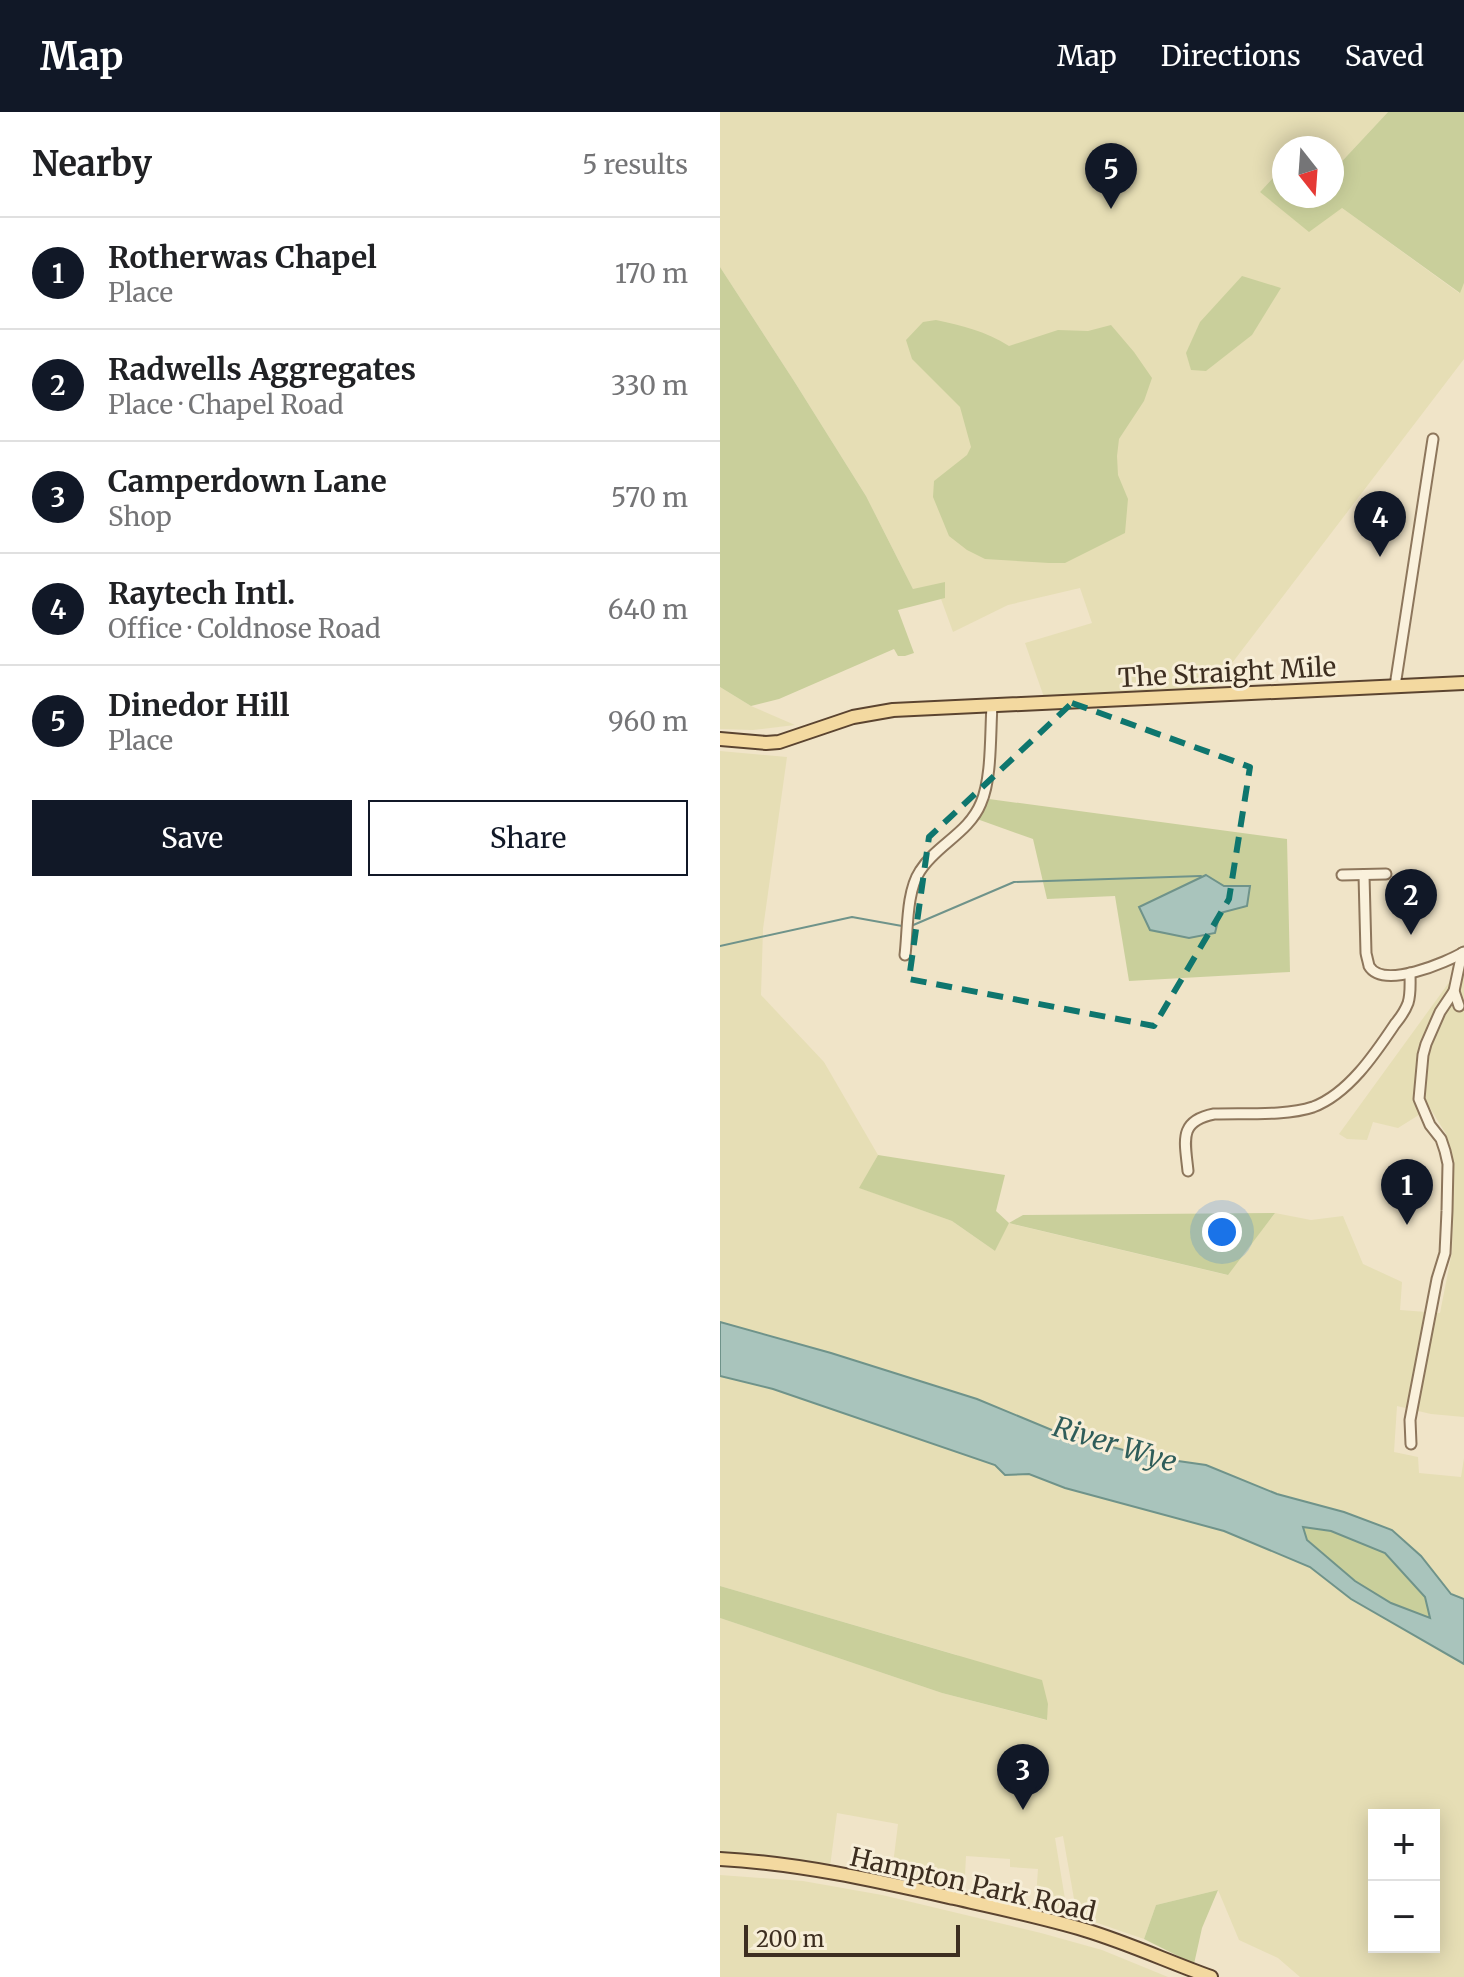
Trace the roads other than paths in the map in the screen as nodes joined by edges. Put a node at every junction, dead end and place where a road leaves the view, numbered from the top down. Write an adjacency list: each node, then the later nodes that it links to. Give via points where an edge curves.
1 (1433, 439): 3 (street)
2 (1464, 683): 3 (main road, The Straight Mile)
3 (1395, 686): 4 (main road, The Straight Mile)
4 (992, 706): 5 (main road, The Straight Mile, via 880,711 779,742); 10 (street, via 980,807 919,872)
5 (720, 739)
6 (1386, 874): 8 (street)
7 (1342, 875): 8 (street)
8 (1364, 875): 11 (street, via 1369,965 1381,974)
9 (1463, 953): 11 (street); 12 (street)
10 (905, 955)
11 (1410, 973): 14 (street, via 1406,1009 1339,1091 1312,1107 1202,1116 1187,1133)
12 (1454, 991): 13 (street); 15 (street, via 1426,1044 1419,1099 1448,1164 1445,1253 1410,1420)
13 (1459, 1006)
14 (1188, 1171)
15 (1411, 1444)
16 (720, 1859): 17 (main road, Hampton Park Road, via 819,1871 1029,1915)
17 (1211, 1977)

